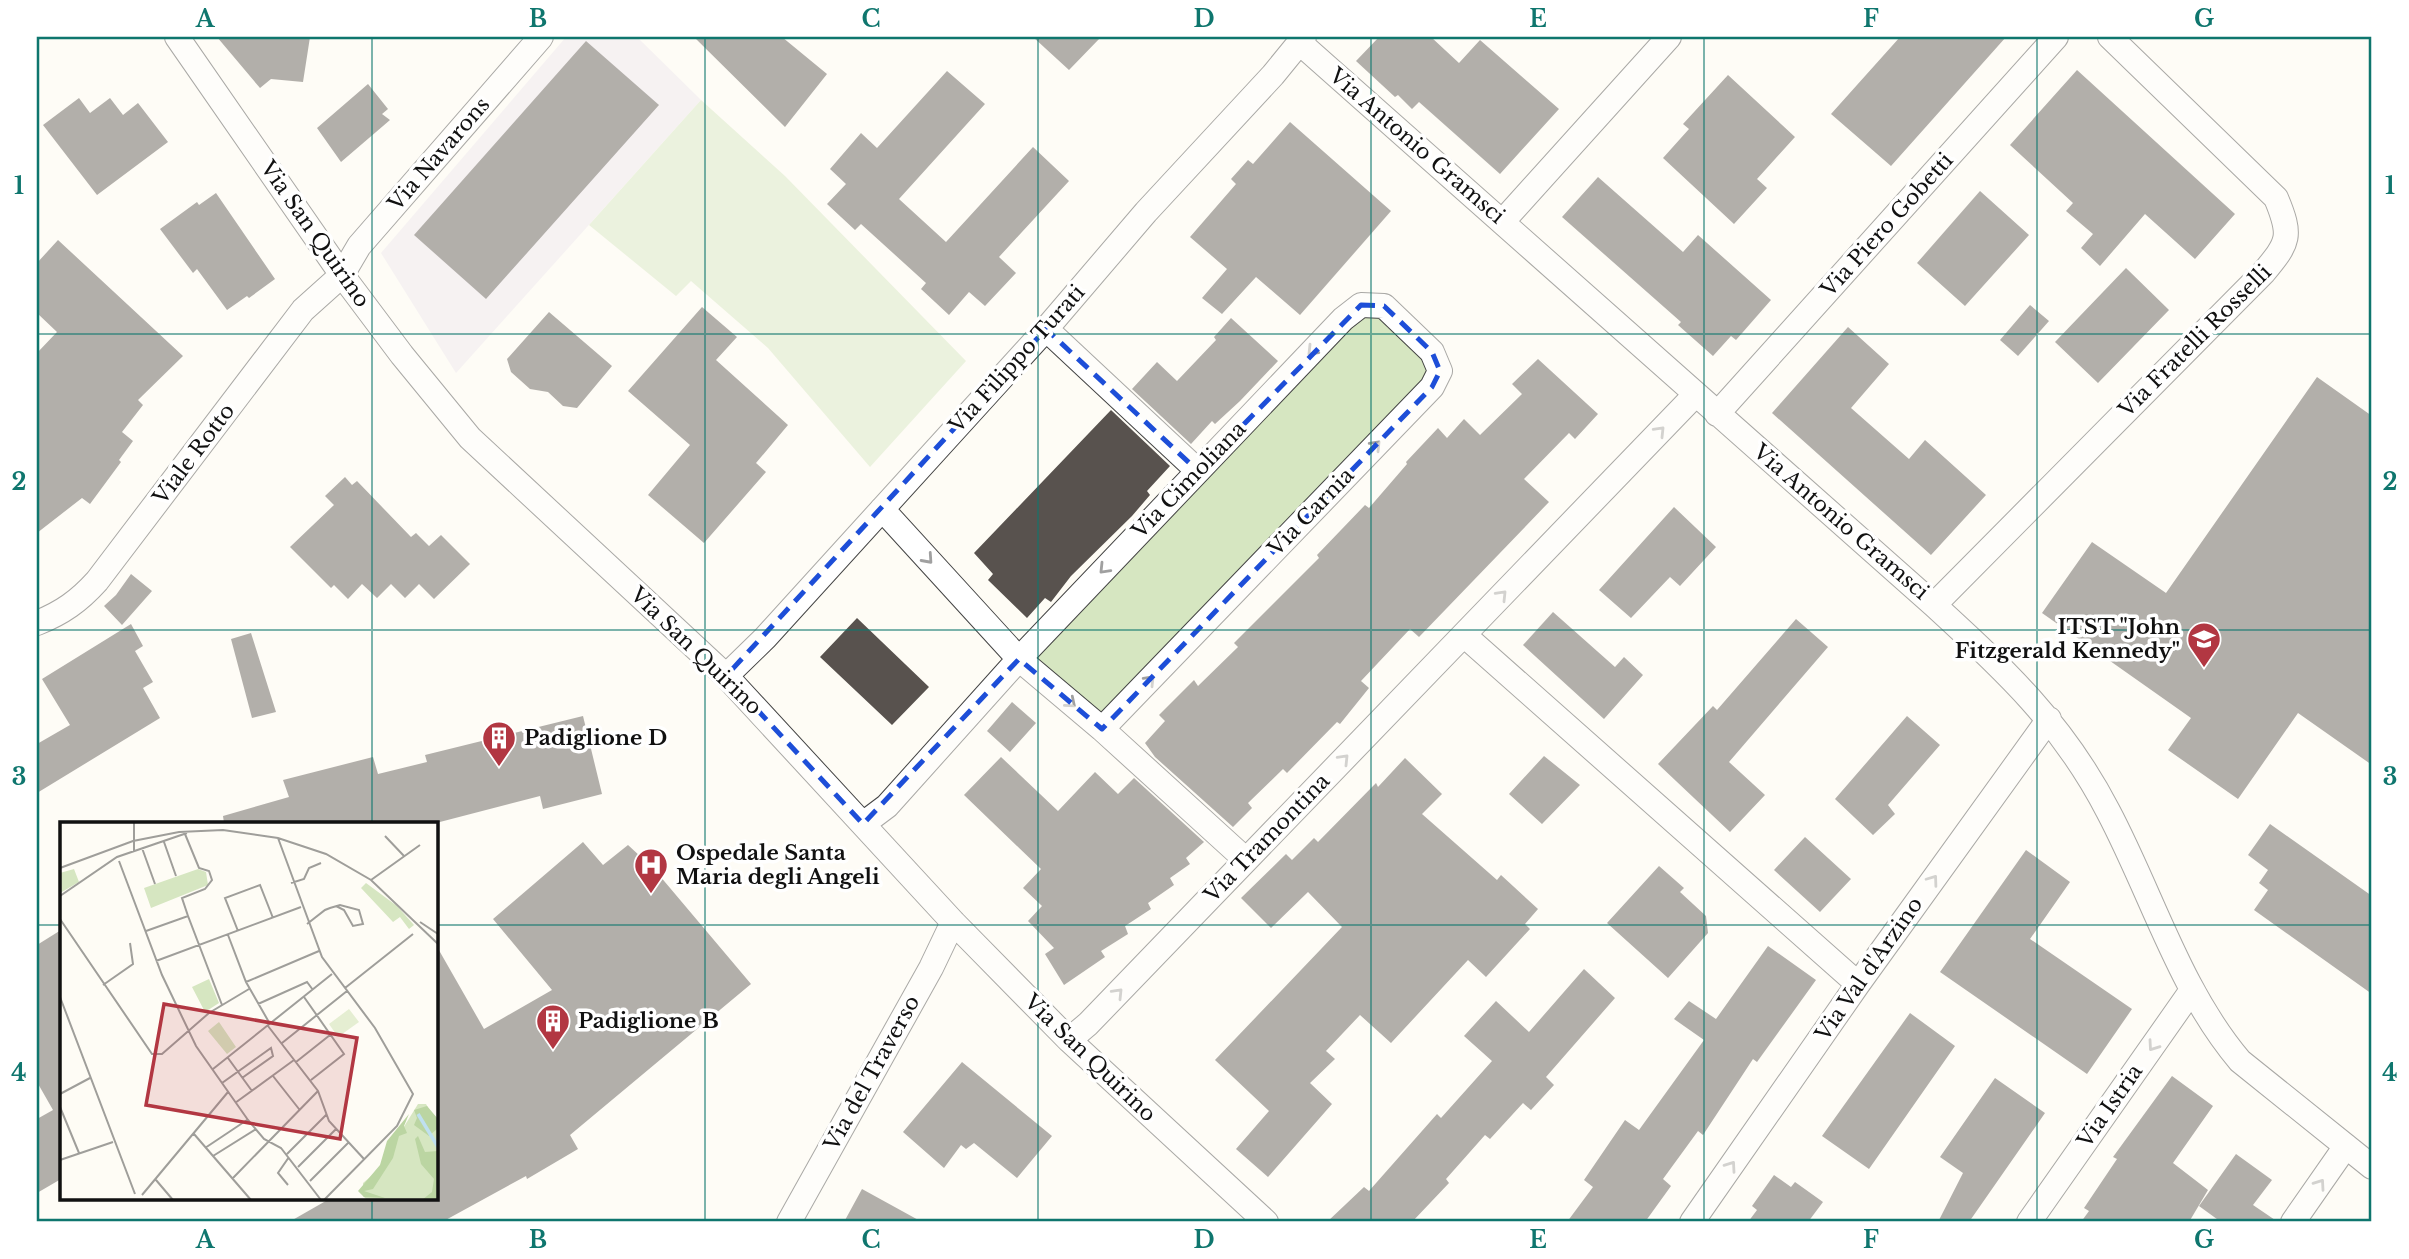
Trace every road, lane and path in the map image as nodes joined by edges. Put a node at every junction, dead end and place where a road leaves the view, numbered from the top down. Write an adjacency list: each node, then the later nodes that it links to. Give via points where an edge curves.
1 (177, 37): 8 (street, Via San Quirino)
2 (541, 37): 8 (street, Via Navarons, via 359,246)
3 (1669, 37): 7 (street)
4 (2056, 37): 12 (street, Via Piero Gobetti)
5 (2110, 37): 15 (street, Via Fratelli Rosselli, via 2276,198 2286,221 2284,248)
6 (1302, 40): 7 (street, Via Antonio Gramsci); 10 (street, Via Filippo Turati)
7 (1503, 222): 11 (street, Via Antonio Gramsci)
8 (342, 275): 16 (street, Viale Rotto, via 303,310 97,582 80,600); 19 (street, Via San Quirino, via 470,438)
9 (1361, 305): 13 (street, Via Cimoliana, one-way to 13); 21 (street, Via Carnia, one-way to 9, via 1432,387 1440,371 1432,352 1384,306)
10 (1046, 329): 13 (street); 14 (street, Via Filippo Turati)
11 (1695, 395): 12 (street, Via Antonio Gramsci); 17 (street, Via Tramontina, one-way to 11)
12 (1717, 414): 15 (street, Via Antonio Gramsci)
13 (1198, 471): 18 (street, Via Cimoliana, one-way to 18)
14 (882, 509): 18 (street, one-way to 18); 19 (street, Via Filippo Turati)
15 (1934, 605): 20 (street, Via Antonio Gramsci)
16 (37, 623)
17 (1464, 635): 23 (street, Via Tramontina, one-way to 17); 25 (street)
18 (1019, 659): 21 (street, one-way to 21); 22 (street, Via Cimoliana, via 887,806)
19 (726, 676): 22 (street, Via San Quirino)
20 (2049, 719): 25 (street, Via Val d'Arzino, one-way to 20); 26 (street, Via Antonio Gramsci, via 2077,756 2108,811)
21 (1102, 729): 23 (street)
22 (863, 824): 24 (street, Via San Quirino)
23 (1246, 860): 27 (street, Via Tramontina, one-way to 23)
24 (953, 922): 27 (street, Via San Quirino); 31 (street, Via del Traverso)
25 (1858, 984): 32 (street, Via Val d'Arzino, one-way to 25)
26 (2192, 990): 28 (street, Via Antonio Gramsci, via 2240,1060); 33 (street, Via Istria, one-way to 33)
27 (1069, 1040): 30 (street, Via San Quirino)
28 (2346, 1146): 29 (street, Via Antonio Gramsci); 34 (street, one-way to 28)
29 (2372, 1167)
30 (1260, 1221)
31 (789, 1222)
32 (1692, 1222)
33 (2029, 1222)
34 (2293, 1222)

